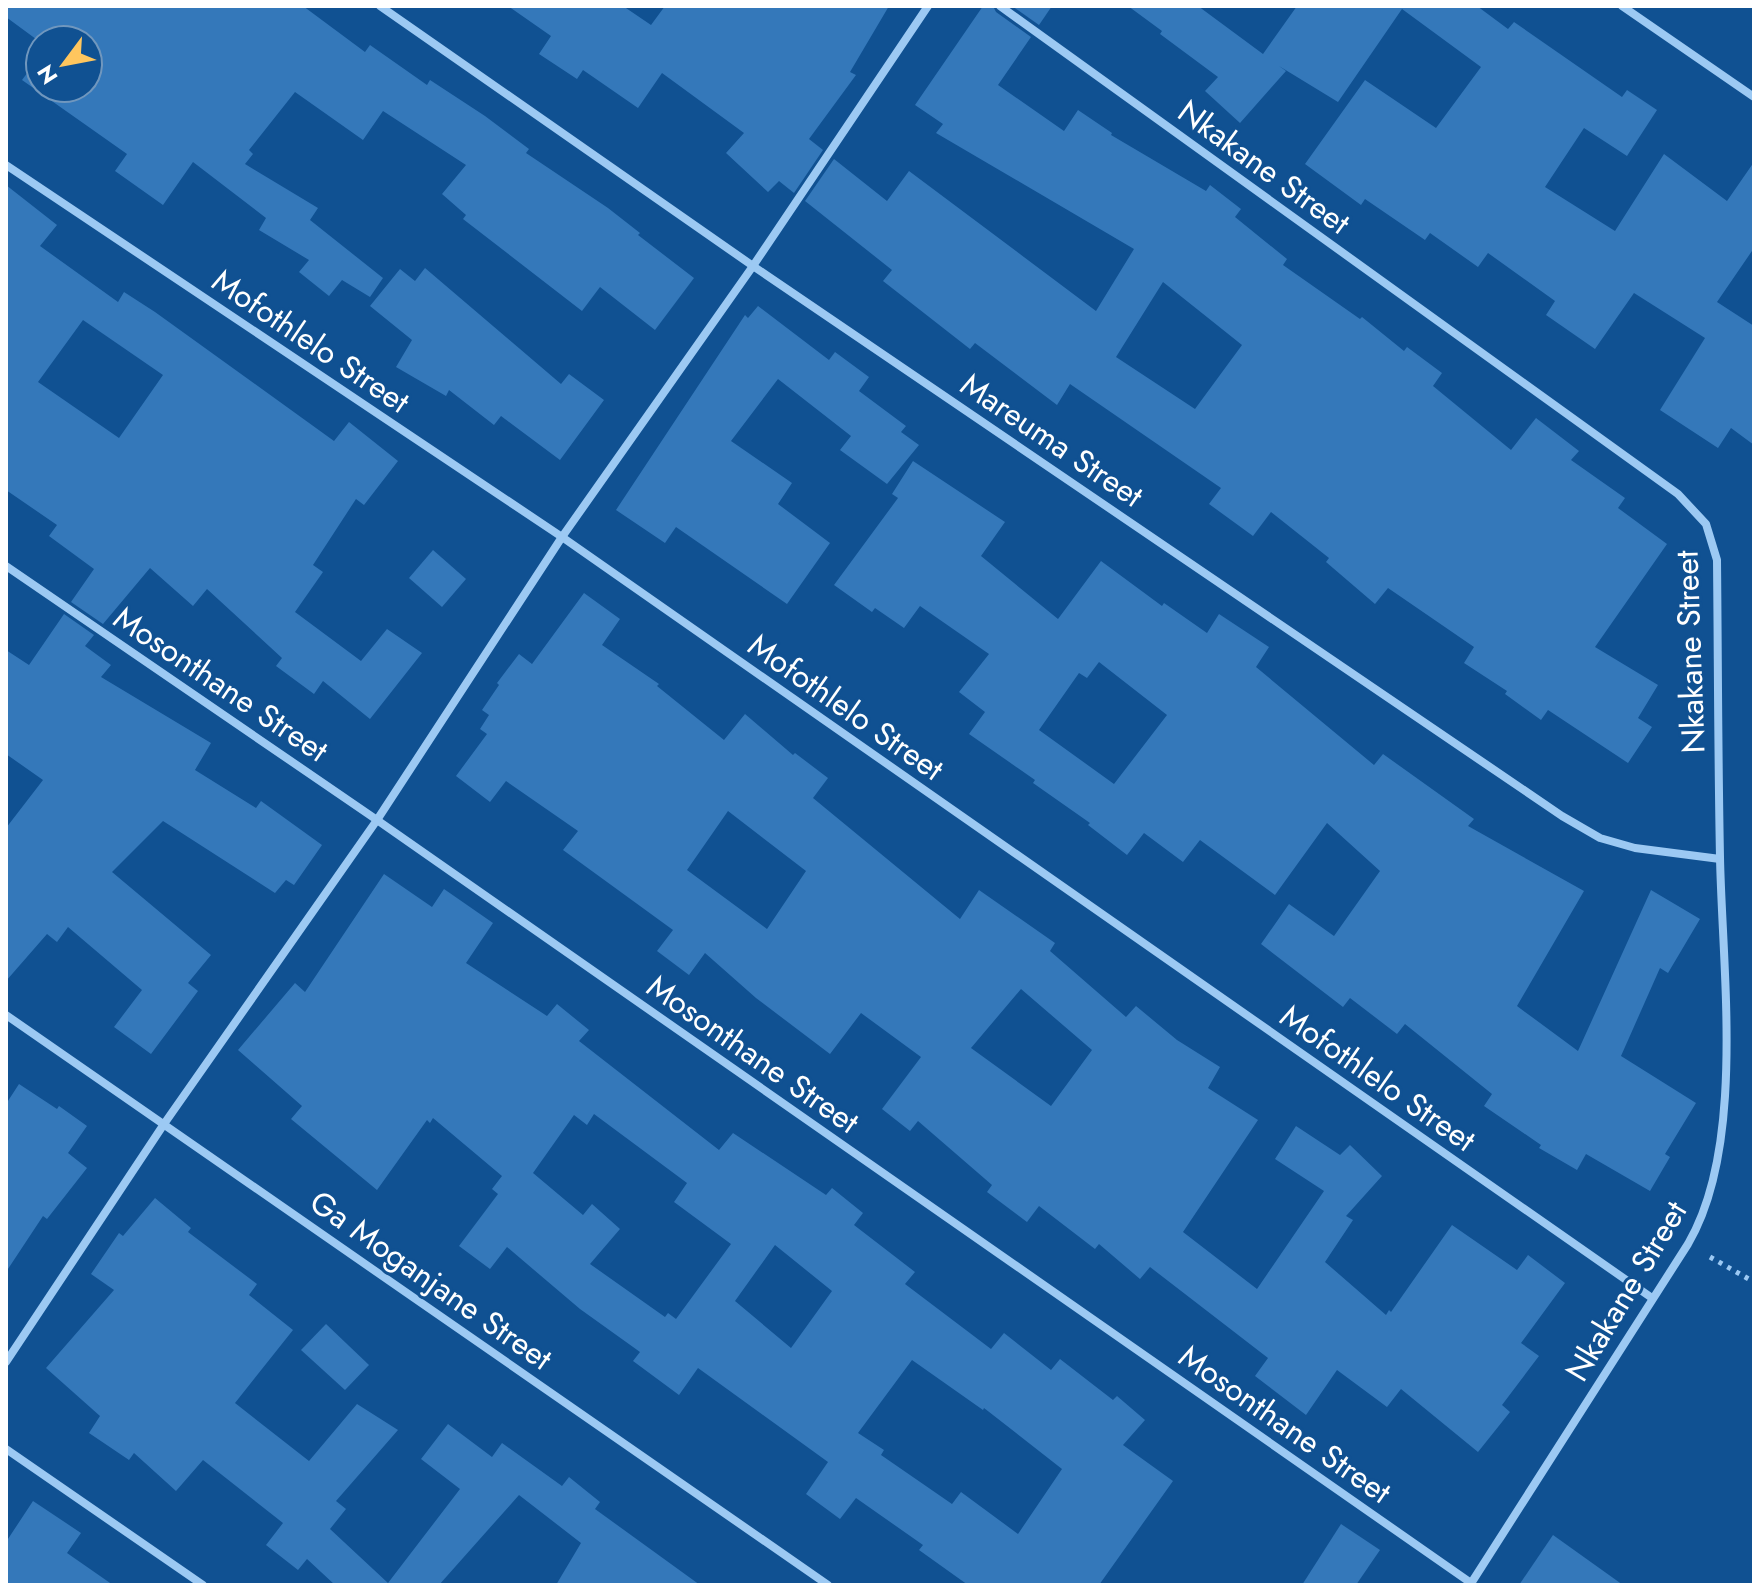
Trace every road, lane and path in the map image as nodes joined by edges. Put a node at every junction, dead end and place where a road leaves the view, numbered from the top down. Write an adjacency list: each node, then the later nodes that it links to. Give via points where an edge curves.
1 (380, 6): 7 (street, Mareuma Street)
2 (928, 6): 7 (street)
3 (1000, 6): 11 (street, Nkakane Street, via 1678,494 1706,524 1717,560)
4 (1622, 6): 5 (street)
5 (1754, 97)
6 (6, 165): 8 (street, Mofothlelo Street)
7 (753, 266): 8 (street); 11 (street, Mareuma Street, via 1562,816 1600,838 1635,848)
8 (562, 537): 10 (street); 16 (street, Mofothlelo Street)
9 (6, 566): 10 (street, Mosonthane Street)
10 (377, 820): 13 (street); 19 (street, Mosonthane Street)
11 (1720, 859): 14 (street, Nkakane Street, via 1726,1083 1714,1180)
12 (6, 1015): 13 (street, Ga Moganjane Street)
13 (164, 1124): 17 (street); 21 (street, Ga Moganjane Street)
14 (1688, 1244): 15 (path); 16 (street, Nkakane Street)
15 (1754, 1282)
16 (1652, 1298): 19 (street, Nkakane Street)
17 (6, 1362)
18 (6, 1449): 20 (street)
19 (1471, 1584)
20 (203, 1585)
21 (828, 1585)

